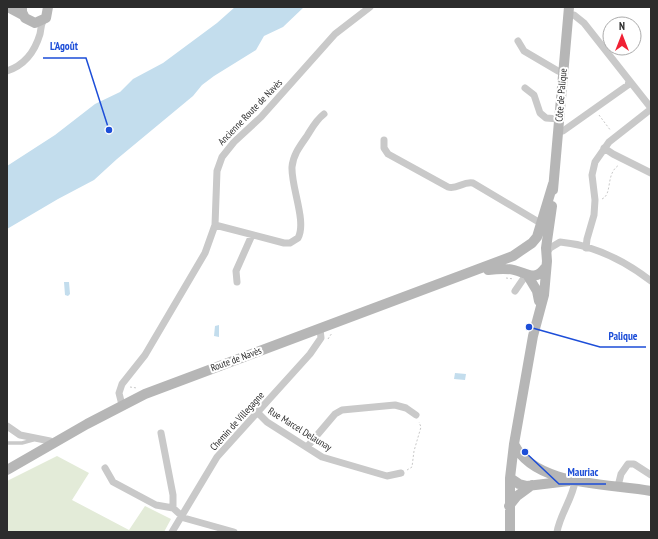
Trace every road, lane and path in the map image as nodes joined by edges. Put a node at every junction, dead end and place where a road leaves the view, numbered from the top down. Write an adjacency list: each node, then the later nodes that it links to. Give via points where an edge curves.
1 (8, 7): 4 (main road)
2 (48, 7): 6 (main road, via 48,14)
3 (370, 7): 27 (street, Ancienne Route de Navès, via 335,34 222,157 218,166)
4 (22, 11): 7 (main road)
5 (570, 12): 11 (main road, Côte de Palique); 12 (street, via 584,23)
6 (43, 21): 7 (main road); 8 (street)
7 (32, 23): 8 (street)
8 (38, 39): 10 (street, via 27,59)
9 (518, 41): 11 (street, via 524,51)
10 (7, 71)
11 (563, 72): 17 (main road, Côte de Palique)
12 (629, 81): 14 (street); 15 (street, via 628,85)
13 (525, 88): 17 (street, via 534,95 540,114 546,118)
14 (651, 108): 19 (street)
15 (595, 109): 18 (street); 19 (path)
16 (324, 114): 28 (street, via 306,137 294,160 292,174 300,226 298,238 290,243 284,243)
17 (559, 119): 18 (main road, Côte de Palique)
18 (560, 130): 24 (main road, Côte de Palique)
19 (615, 136): 21 (street)
20 (384, 140): 26 (street, via 384,148 388,154 442,184 454,188 464,183 473,183)
21 (604, 148): 22 (street); 25 (street, via 593,168)
22 (626, 161): 23 (street); 25 (path, via 612,171 605,197)
23 (651, 172)
24 (553, 184): 26 (main road, Route de Navès); 31 (main road)
25 (595, 200): 29 (street)
26 (542, 224): 30 (main road, Route de Navès, via 537,237)
27 (215, 225): 28 (street); 40 (street, Ancienne Route de Navès, via 199,264 145,356 122,384 119,393)
28 (252, 235): 36 (street, via 236,272)
29 (586, 248): 31 (street, via 560,242 550,248); 35 (street, via 620,260)
30 (523, 250): 31 (main road, via 536,248); 33 (main road, Route de Navès); 34 (main road, via 517,261)
31 (546, 256): 32 (main road)
32 (545, 268): 34 (main road, via 538,275); 38 (main road, via 544,295)
33 (476, 271): 34 (main road, via 508,269); 39 (main road, Route de Navès)
34 (525, 275): 37 (street); 38 (main road, via 537,291)
35 (651, 281)
36 (237, 282)
37 (515, 291)
38 (539, 312): 48 (main road)
39 (320, 329): 40 (main road, Route de Navès, via 170,384); 41 (street, Chemin de Villegagne, via 322,336 319,341)
40 (122, 405): 47 (main road, Route de Navès)
41 (258, 413): 49 (street, Rue Marcel Delaunay, via 267,422); 63 (street, Chemin de Villegagne, via 217,458)
42 (416, 414): 49 (street, via 395,405 342,410 335,414); 54 (path, via 421,426 412,467)
43 (7, 426): 45 (street, via 20,435)
44 (161, 433): 62 (street, via 173,494)
45 (37, 439): 46 (lane); 47 (street)
46 (7, 443)
47 (53, 444): 53 (main road, Route de Navès)
48 (514, 444): 50 (main road); 51 (main road)
49 (307, 447): 54 (street, Rue Marcel Delaunay, via 327,459 387,476)
50 (529, 463): 51 (main road, via 517,461); 57 (main road, via 545,472)
51 (511, 466): 56 (main road)
52 (105, 468): 62 (street, via 113,482 156,505)
53 (7, 470)
54 (401, 474)
55 (651, 475): 59 (street, via 634,464 628,464 621,474)
56 (510, 478): 58 (main road, via 518,484); 61 (main road)
57 (575, 481): 58 (main road); 59 (main road); 67 (street)
58 (533, 485): 61 (main road, via 517,496)
59 (618, 486): 60 (main road)
60 (651, 491)
61 (509, 506): 66 (main road)
62 (173, 508): 63 (street)
63 (181, 515): 64 (street, Chemin de Villegagne); 65 (street)
64 (172, 532)
65 (234, 532)
66 (510, 532)
67 (557, 532)

